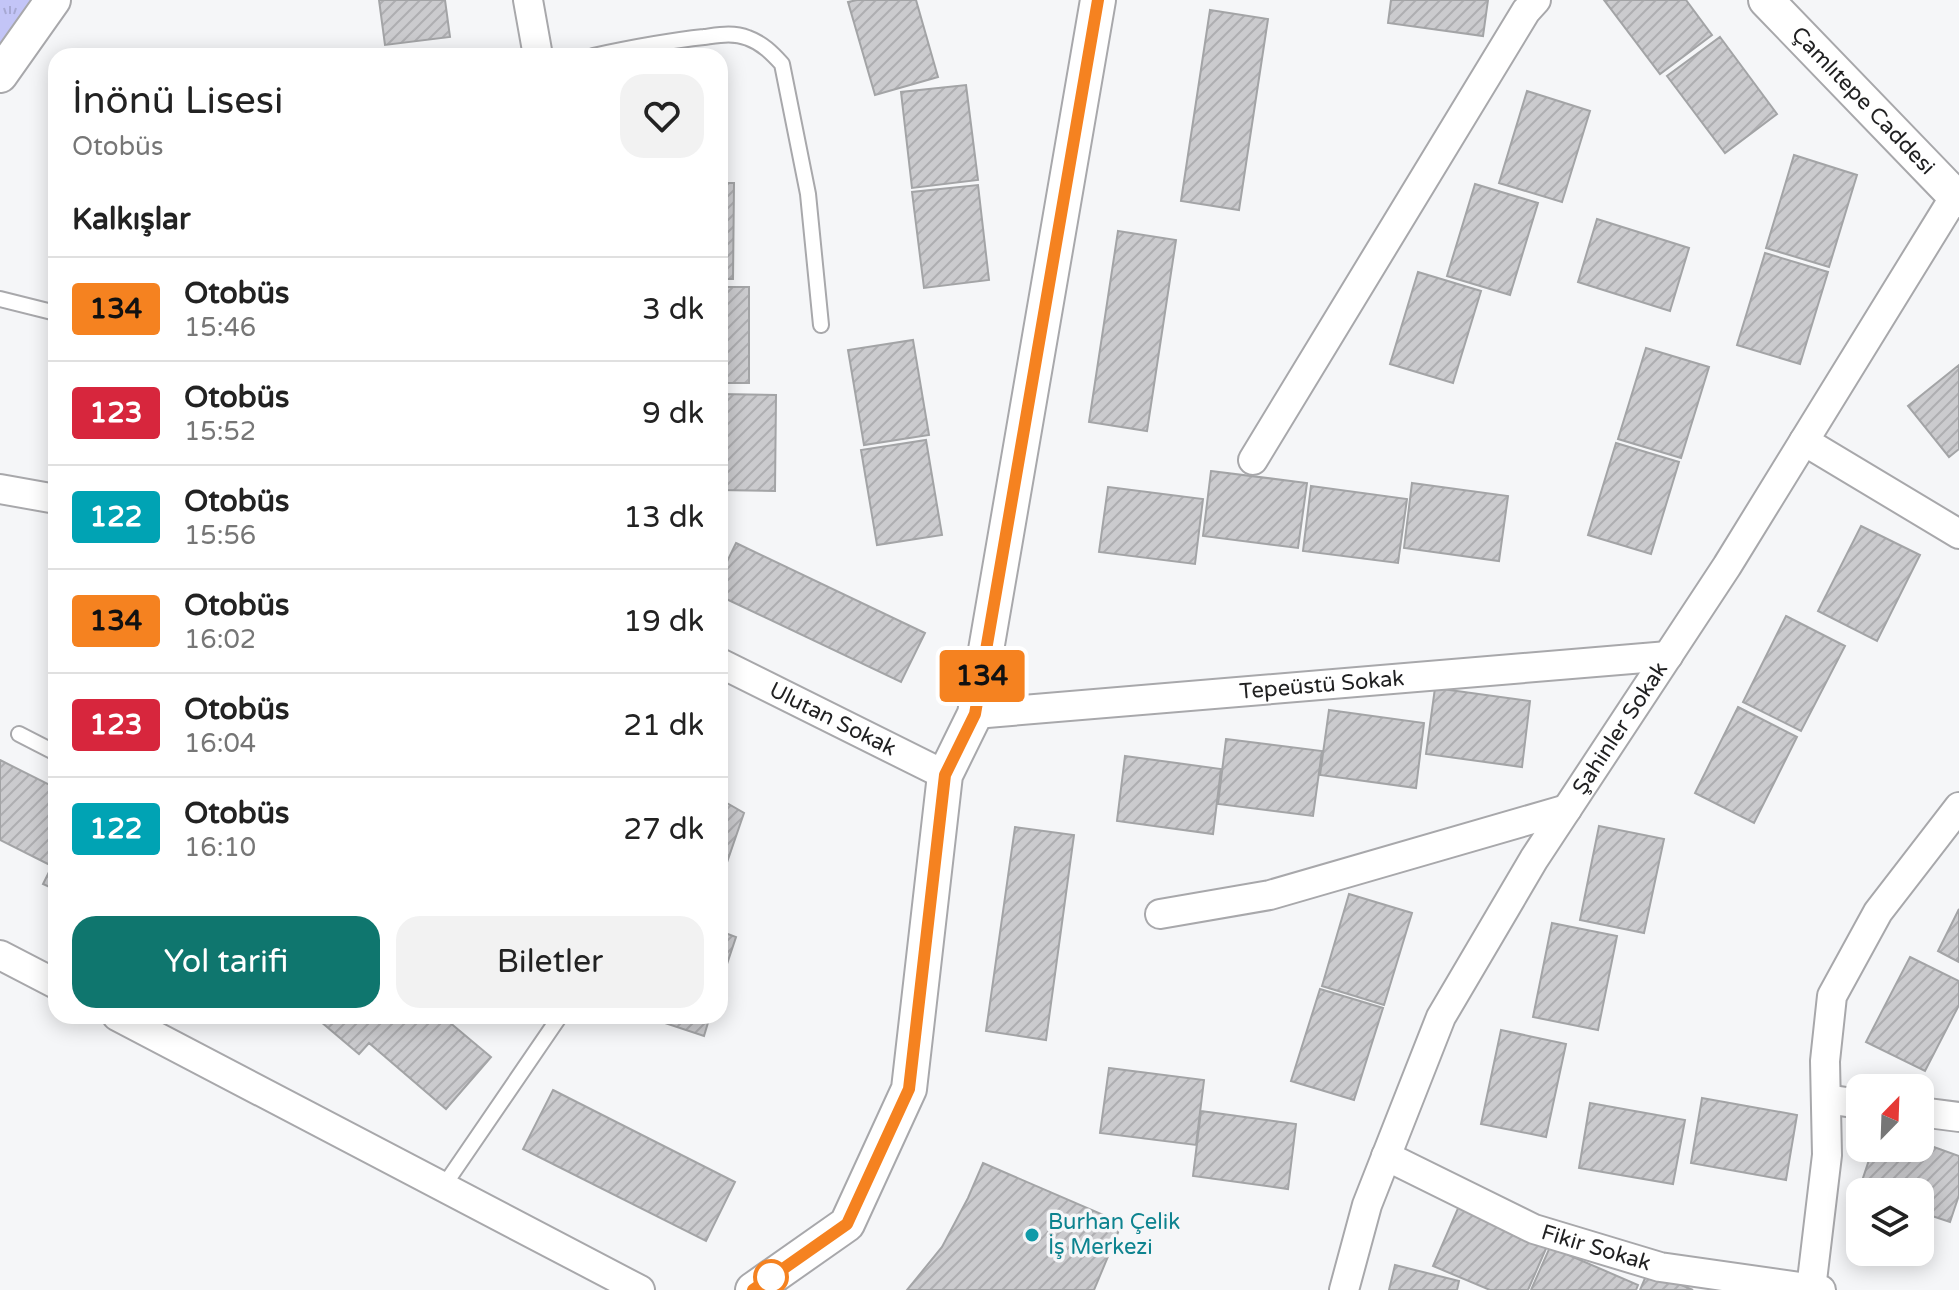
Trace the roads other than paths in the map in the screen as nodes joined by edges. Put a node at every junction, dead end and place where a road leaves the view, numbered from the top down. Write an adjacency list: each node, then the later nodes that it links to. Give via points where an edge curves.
1 (53, 0): 8 (street)
2 (528, 0): 6 (street)
3 (1098, 0): 20 (street)
4 (1536, 0): 14 (street)
5 (1766, 0): 9 (street, Çamlıtepe Caddesi)
6 (537, 48)
7 (631, 48): 12 (lane, via 733,34 759,43 782,64 808,194)
8 (0, 75)
9 (1957, 198): 13 (street, Şahinler Sokak)
10 (0, 299): 11 (lane)
11 (48, 311)
12 (821, 325)
13 (1804, 441): 17 (street); 18 (street, Şahinler Sokak)
14 (1253, 460)
15 (0, 489): 16 (street)
16 (48, 498)
17 (1959, 534)
18 (1668, 656): 20 (street, Tepeüstü Sokak); 25 (street, Şahinler Sokak)
19 (728, 667): 23 (street, Ulutan Sokak)
20 (975, 714): 23 (street)
21 (19, 734): 22 (lane)
22 (48, 749)
23 (945, 775): 39 (street, via 909,1089 847,1224)
24 (1959, 807): 31 (street, via 1878,912 1832,996)
25 (1567, 809): 26 (street, via 1270,895); 35 (street, Şahinler Sokak, via 1441,1017)
26 (1160, 914)
27 (0, 955): 28 (street)
28 (48, 980)
29 (132, 1024): 36 (street)
30 (555, 1024): 36 (lane)
31 (1826, 1099): 32 (street); 37 (street)
32 (1846, 1102)
33 (1934, 1114): 34 (street)
34 (1959, 1117)
35 (1386, 1156): 37 (street, Fikir Sokak, via 1534,1229 1660,1267); 40 (street, Şahinler Sokak)
36 (443, 1187): 38 (street)
37 (1816, 1289)
38 (640, 1290)
39 (753, 1290)
40 (1344, 1290)

